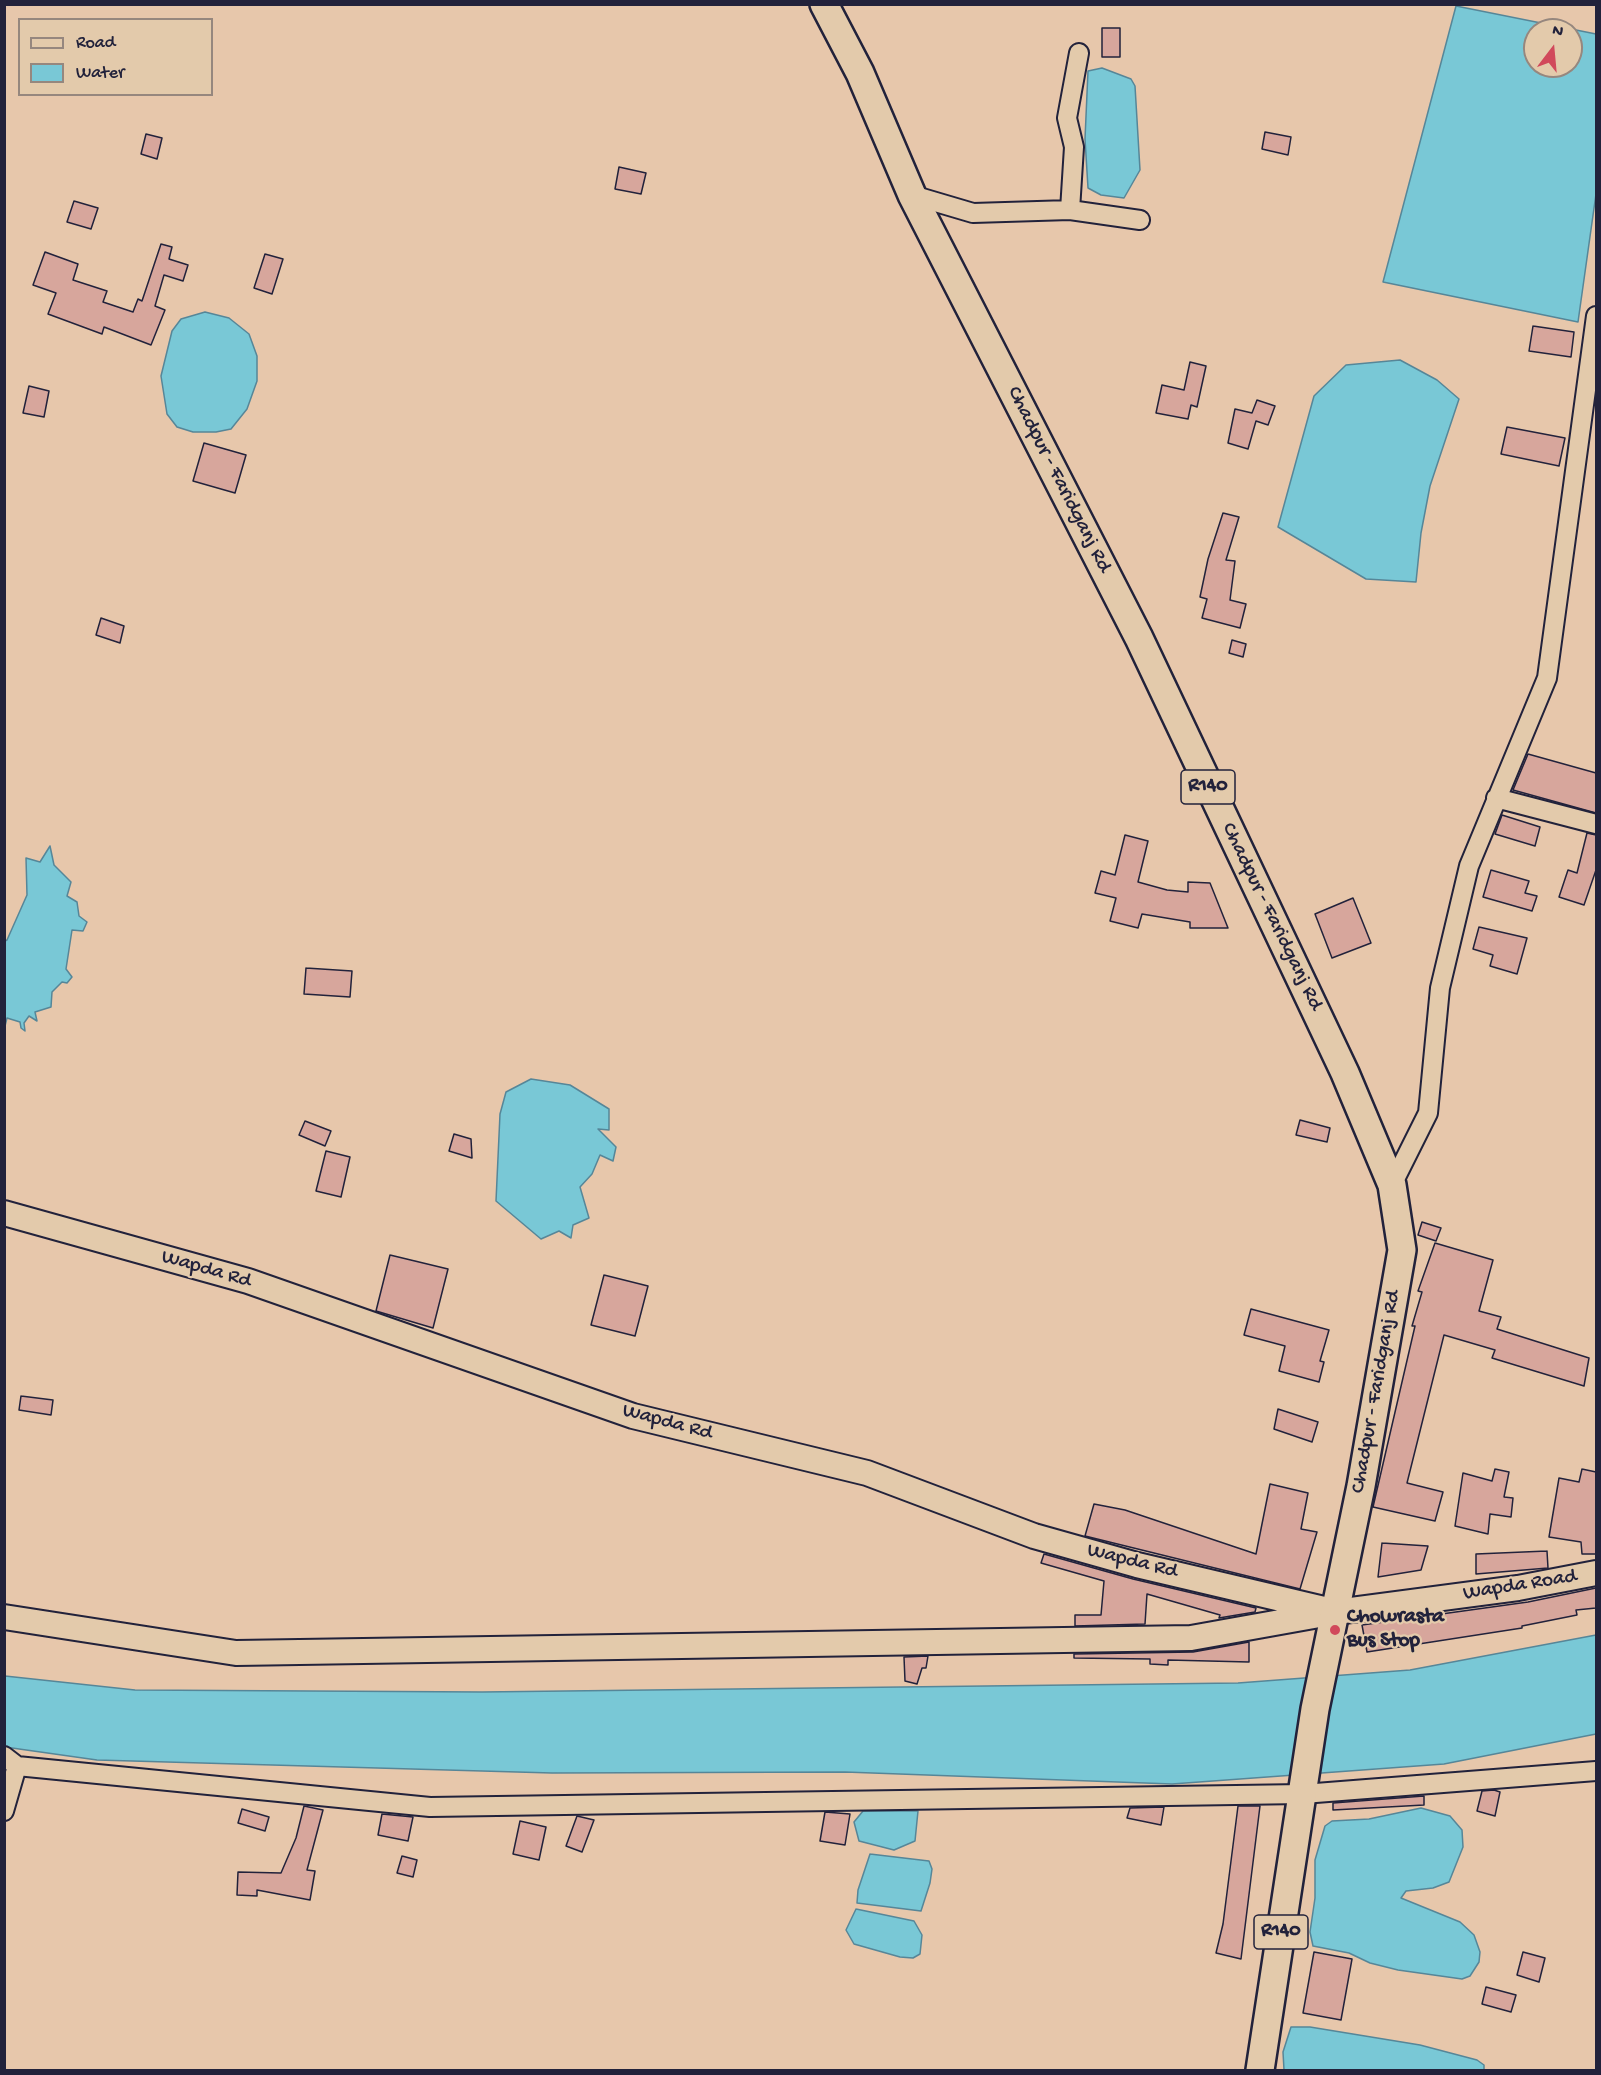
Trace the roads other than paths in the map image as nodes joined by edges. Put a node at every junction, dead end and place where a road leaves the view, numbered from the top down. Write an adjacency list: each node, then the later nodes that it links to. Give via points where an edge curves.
1 (824, 4): 3 (main road, Chadpur - Faridganj Rd / R140, via 860,73)
2 (1079, 53): 4 (street, via 1067,118 1074,147)
3 (912, 195): 4 (street, via 973,213); 9 (main road, Chadpur - Faridganj Rd / R140, via 1139,638 1302,979)
4 (1070, 210): 5 (street)
5 (1140, 220)
6 (1596, 316): 7 (street, via 1547,678)
7 (1496, 798): 8 (street); 9 (street, via 1469,866 1440,988 1428,1113)
8 (1596, 824)
9 (1392, 1185): 12 (main road, Chadpur - Faridganj Rd / R140, via 1401,1250)
10 (4, 1213): 12 (main road, Wapda Rd, via 248,1281 633,1416 867,1473 1034,1536 1137,1565)
11 (1596, 1573): 12 (main road, Wapda Road, via 1518,1588)
12 (1336, 1612): 13 (main road, Wapda Road, via 1191,1638 236,1653); 16 (main road, R140, via 1315,1709)
13 (4, 1617)
14 (11, 1761): 16 (street, via 430,1807); 17 (street)
15 (1596, 1771): 16 (street)
16 (1303, 1794): 18 (main road, R140)
17 (4, 1811)
18 (1260, 2070)

